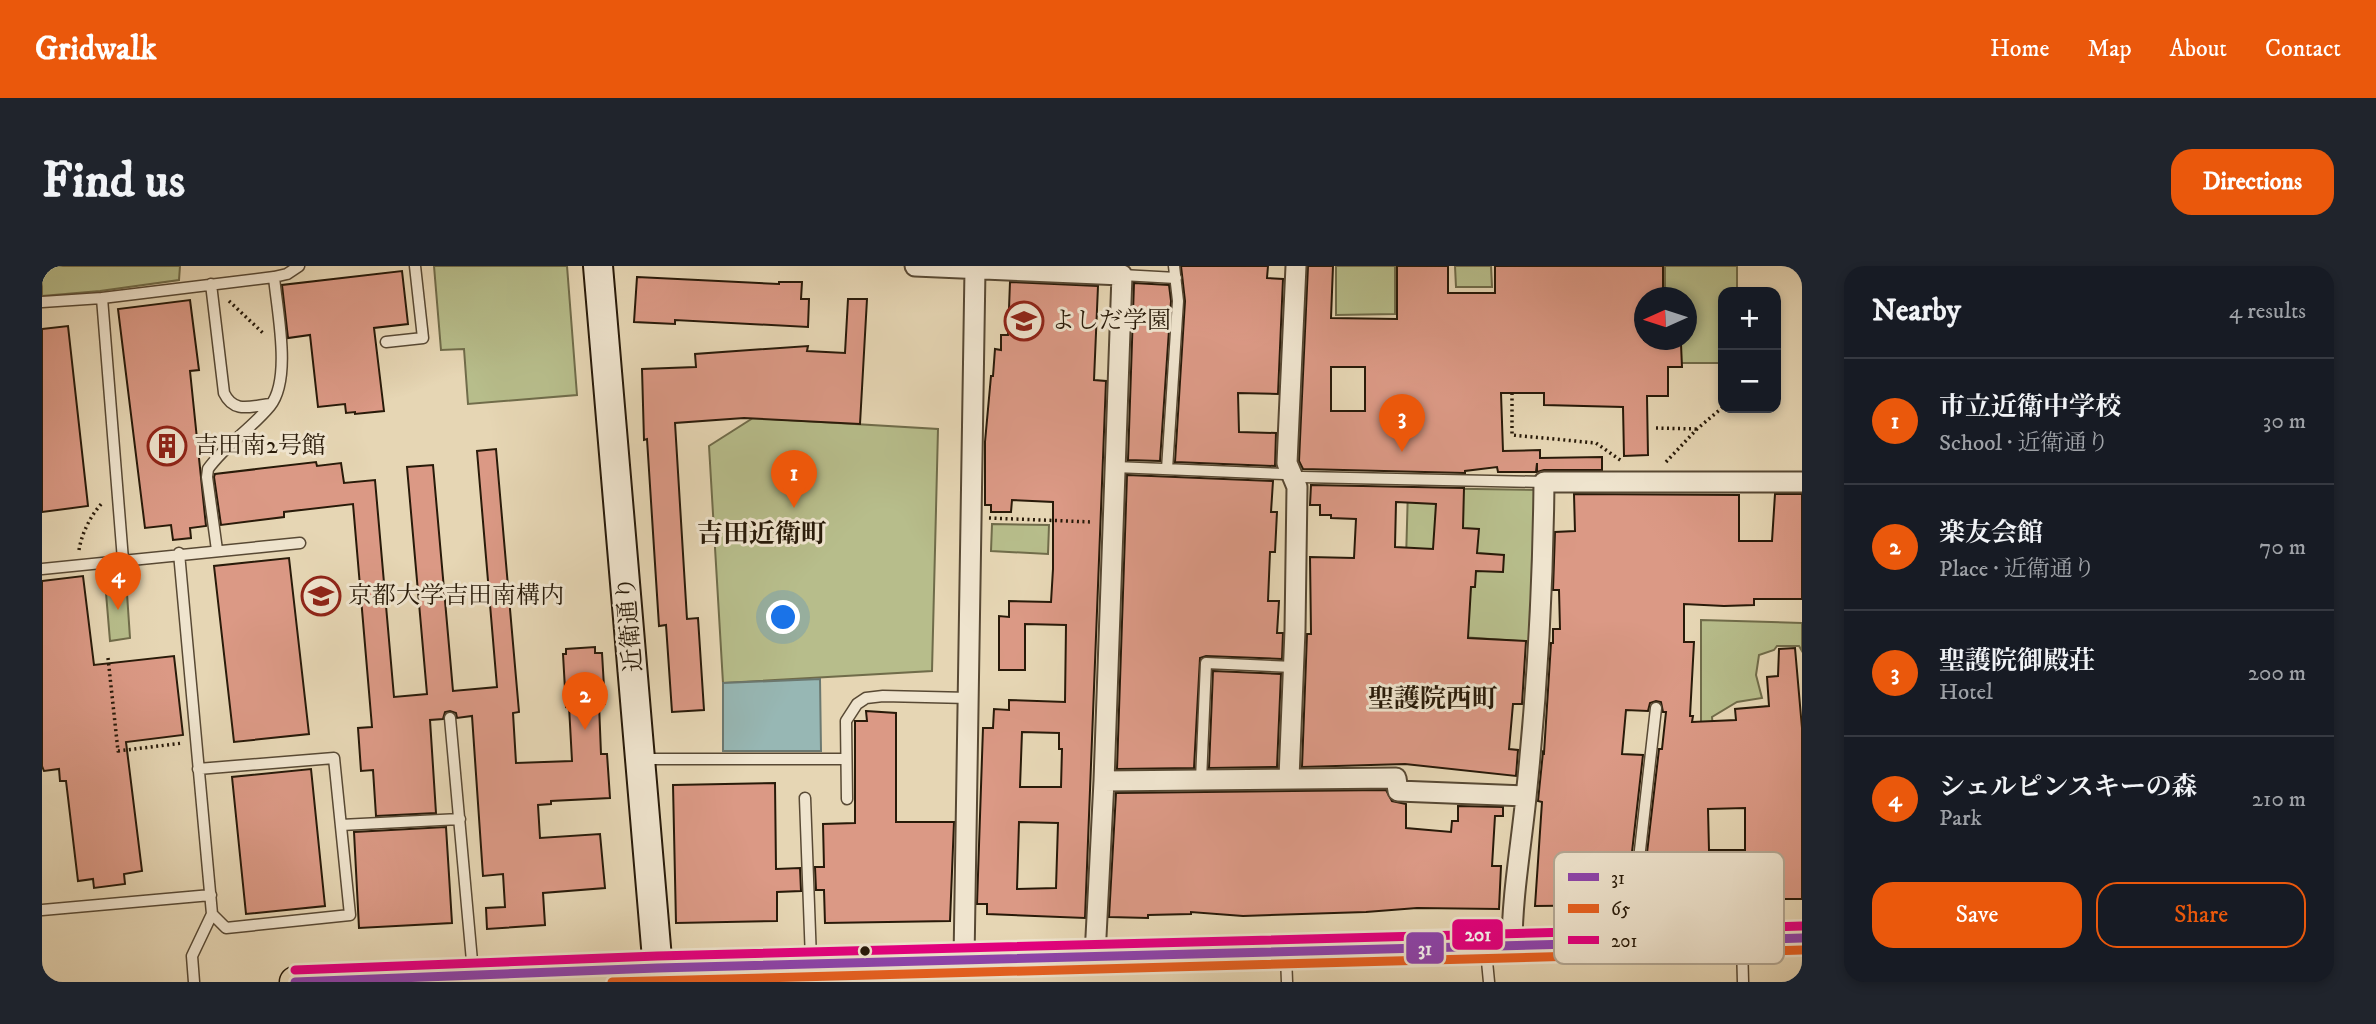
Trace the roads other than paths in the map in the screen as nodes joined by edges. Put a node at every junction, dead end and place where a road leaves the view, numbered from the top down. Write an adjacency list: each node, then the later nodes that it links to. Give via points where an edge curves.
1 (310, 266): 7 (lane)
2 (415, 266): 17 (lane, via 423,338)
3 (598, 266): 33 (street, 近衛通り)
4 (915, 266): 8 (street)
5 (1174, 266): 13 (lane)
6 (1296, 266): 21 (street, via 1287,463)
7 (299, 267): 12 (lane)
8 (950, 267): 9 (street)
9 (975, 269): 10 (street); 30 (street)
10 (1036, 269): 11 (street)
11 (1122, 275): 13 (lane); 19 (street)
12 (274, 277): 14 (lane); 18 (lane, via 281,384)
13 (1176, 278): 20 (lane)
14 (211, 284): 15 (lane); 18 (lane, via 229,403 236,407)
15 (102, 298): 16 (lane); 27 (lane)
16 (42, 302)
17 (387, 342)
18 (271, 404): 25 (lane, via 208,469)
19 (1115, 467): 20 (lane); 38 (street)
20 (1167, 469): 21 (lane)
21 (1292, 475): 22 (lane); 29 (street, via 1297,487)
22 (1544, 482): 23 (street); 39 (street)
23 (1802, 482)
24 (300, 543): 25 (lane)
25 (217, 550): 26 (lane)
26 (179, 553): 27 (lane); 35 (lane)
27 (122, 560): 28 (lane)
28 (42, 569)
29 (1294, 667): 36 (street); 37 (lane, via 1206,663)
30 (969, 698): 34 (lane, via 866,698 846,721); 54 (street)
31 (1656, 708): 44 (lane)
32 (450, 718): 42 (lane)
33 (642, 759): 34 (lane); 57 (street, 近衛通り)
34 (846, 759): 41 (lane)
35 (198, 769): 43 (lane, via 334,758); 45 (lane)
36 (1289, 779): 37 (street); 39 (street, via 1396,778 1398,790)
37 (1201, 780): 38 (street)
38 (1104, 781): 53 (street)
39 (1526, 796): 51 (street, via 1512,914)
40 (805, 798): 55 (lane)
41 (847, 799)
42 (460, 819): 43 (lane); 58 (lane)
43 (341, 825): 47 (lane, via 351,915 226,928)
44 (1640, 852)
45 (211, 895): 46 (lane); 47 (lane)
46 (42, 910)
47 (212, 914): 59 (lane, via 192,956)
48 (1802, 938): 49 (main road)
49 (1784, 939)
50 (1554, 945): 51 (main road)
51 (1499, 946): 52 (main road); 62 (lane)
52 (1286, 952): 53 (main road); 61 (lane)
53 (1095, 956): 54 (main road)
54 (964, 960): 55 (main road)
55 (811, 964): 57 (main road)
56 (1743, 964): 63 (lane)
57 (658, 975): 58 (main road)
58 (456, 977): 60 (main road)
59 (194, 982)
60 (295, 982)
61 (1287, 982)
62 (1489, 982)
63 (1743, 982)

